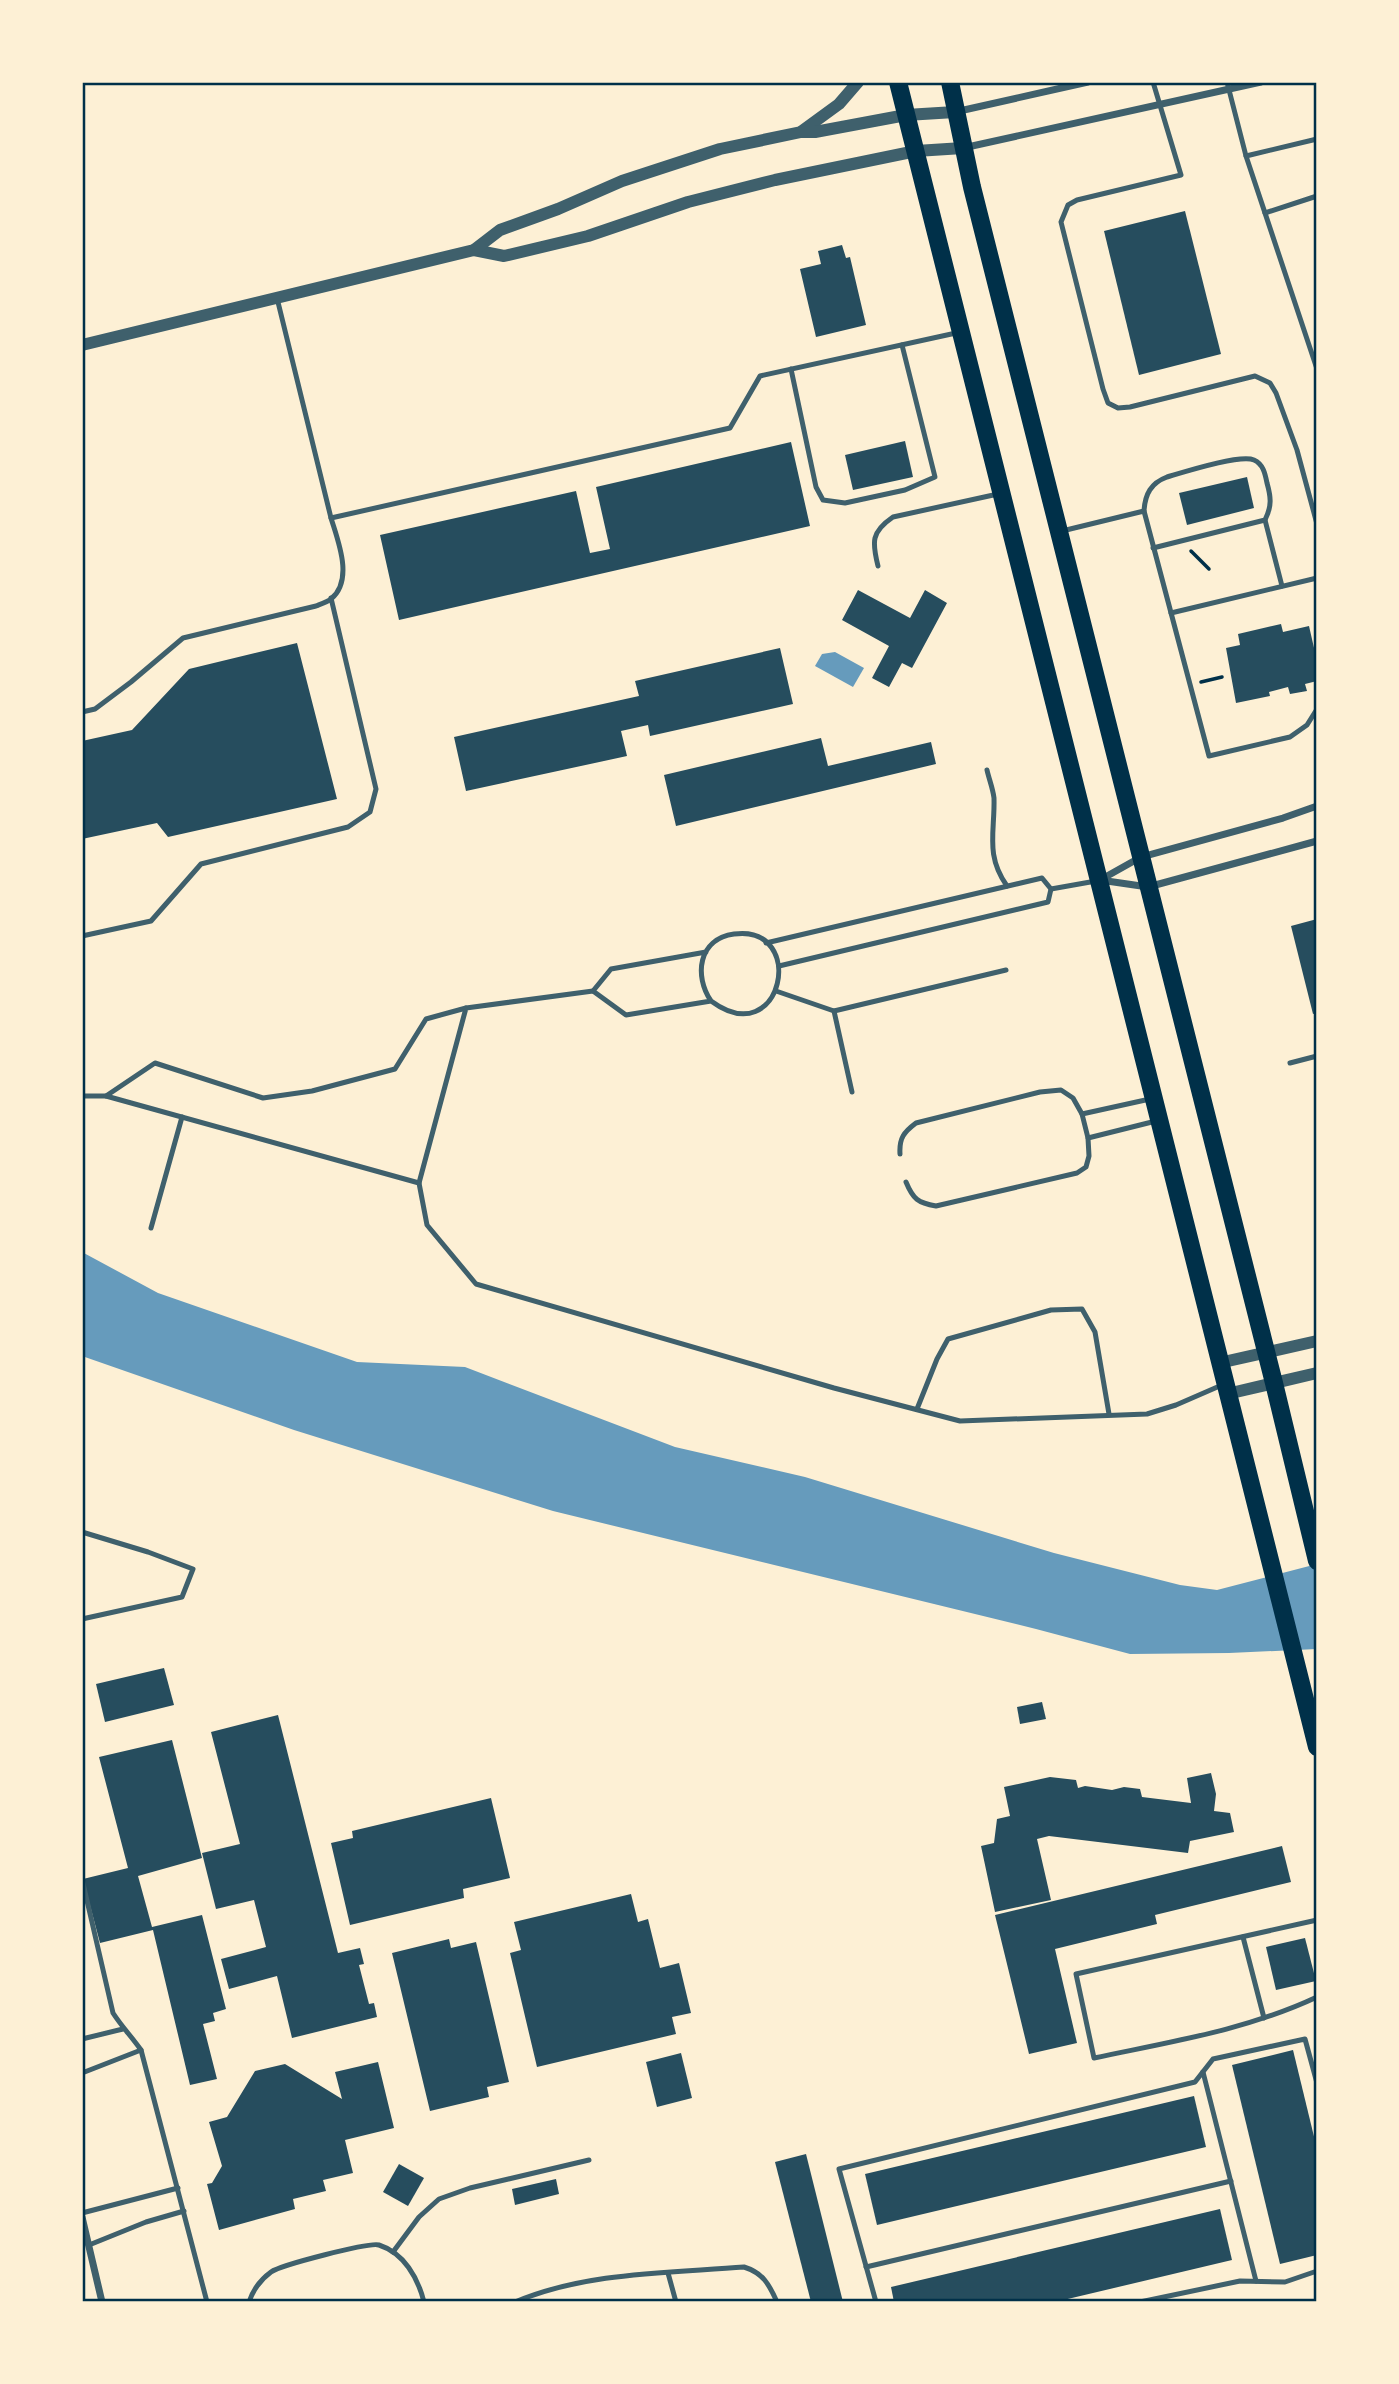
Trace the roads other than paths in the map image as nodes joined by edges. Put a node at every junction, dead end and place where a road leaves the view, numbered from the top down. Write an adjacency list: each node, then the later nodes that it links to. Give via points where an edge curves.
1 (858, 82): 11 (street, via 839,104)
2 (898, 82): 10 (main road)
3 (950, 82): 9 (main road)
4 (1088, 82): 9 (street)
5 (1153, 82): 8 (lane)
6 (1261, 82): 7 (street)
7 (1228, 86): 8 (street); 15 (lane)
8 (1158, 105): 13 (street); 29 (lane, via 1181,175 1077,200 1068,205 1061,222 1108,403 1130,407 1255,376 1264,379 1276,393 1297,450)
9 (955, 112): 10 (street); 13 (main road)
10 (906, 115): 11 (street); 14 (main road)
11 (801, 132): 18 (street, via 720,149 622,181 500,230)
12 (1317, 139): 15 (lane)
13 (963, 148): 14 (street); 30 (main road)
14 (916, 151): 18 (street, via 688,202 588,236 504,256); 20 (main road)
15 (1246, 156): 17 (lane)
16 (1317, 196): 17 (lane)
17 (1265, 213): 24 (lane)
18 (474, 250): 19 (street)
19 (277, 298): 21 (street); 27 (lane)
20 (961, 332): 22 (lane); 25 (main road)
21 (82, 345)
22 (902, 345): 23 (lane); 23 (lane, via 935,477 905,490 845,503 823,500 816,487)
23 (791, 369): 27 (lane, via 760,376 730,428)
24 (1317, 369)
25 (1002, 493): 32 (lane, via 893,517 874,538); 43 (main road)
26 (1143, 511): 28 (lane, via 1156,481 1247,458 1261,464 1265,472 1271,499); 30 (lane); 31 (lane)
27 (331, 518): 35 (lane, via 342,556 342,574)
28 (1265, 520): 31 (lane); 34 (lane)
29 (1317, 524)
30 (1059, 532): 42 (main road)
31 (1153, 548): 36 (lane)
32 (878, 566)
33 (1317, 578): 34 (lane)
34 (1282, 586): 36 (lane)
35 (331, 598): 38 (lane, via 316,606 183,638 113,696); 47 (lane, via 376,789 370,812 348,827 201,864 151,921)
36 (1171, 613): 37 (lane, via 1209,756 1290,737 1301,732)
37 (1317, 709)
38 (82, 712)
39 (987, 770): 44 (lane, via 994,795 992,851 997,872)
40 (1317, 806): 42 (street)
41 (1317, 841): 45 (street)
42 (1141, 857): 43 (street); 45 (main road)
43 (1099, 880): 45 (street); 46 (lane); 62 (main road)
44 (1007, 886): 46 (lane, via 1042,878); 48 (lane)
45 (1148, 887): 72 (main road)
46 (1051, 889): 50 (lane, via 1048,902)
47 (82, 936)
48 (766, 943): 49 (lane, via 741,933 727,935); 50 (lane)
49 (706, 952): 52 (lane, via 611,969); 54 (lane, via 701,979)
50 (779, 966): 53 (lane)
51 (1006, 970): 56 (lane)
52 (593, 991): 54 (lane, via 626,1016); 55 (lane)
53 (776, 991): 54 (lane, via 768,1002 746,1013 734,1013); 56 (lane)
54 (711, 1002)
55 (466, 1008): 61 (lane, via 426,1019 395,1069 312,1091 263,1098 155,1063); 69 (lane)
56 (834, 1011): 59 (lane)
57 (1317, 1056): 58 (lane)
58 (1290, 1063)
59 (852, 1092)
60 (82, 1096): 61 (lane)
61 (106, 1096): 64 (lane)
62 (1153, 1099): 63 (lane); 65 (main road)
63 (1082, 1114): 66 (lane); 67 (lane, via 1062,1090 1040,1092 916,1123 904,1132)
64 (182, 1117): 69 (lane); 70 (lane)
65 (1159, 1121): 66 (lane); 73 (main road)
66 (1088, 1138): 68 (lane, via 1086,1167 1077,1173 936,1206 912,1197)
67 (900, 1154)
68 (906, 1182)
69 (419, 1183): 77 (lane, via 427,1225 476,1284)
70 (151, 1228)
71 (1317, 1341): 72 (street)
72 (1266, 1352): 73 (street); 75 (main road)
73 (1219, 1363): 76 (main road)
74 (1317, 1373): 75 (street)
75 (1274, 1383): 76 (street); 80 (main road)
76 (1226, 1389): 78 (lane, via 1147,1414); 82 (main road)
77 (917, 1409): 78 (lane, via 960,1421); 78 (lane, via 948,1339 1051,1310 1082,1309 1095,1332)
78 (1110, 1415)
79 (82, 1532): 81 (lane, via 193,1569 182,1597)
80 (1316, 1557)
81 (82, 1619)
82 (1317, 1747)
83 (82, 1879): 88 (lane, via 113,2013)
84 (1317, 1920): 85 (lane)
85 (1244, 1937): 87 (lane); 87 (lane, via 1076,1974 1094,2058)
86 (1317, 1997): 87 (lane)
87 (1264, 2018)
88 (123, 2029): 89 (lane); 90 (lane)
89 (82, 2039)
90 (141, 2050): 92 (lane); 96 (lane)
91 (1203, 2072): 93 (lane, via 1213,2059 1305,2039); 95 (lane); 101 (lane, via 1195,2082 839,2169)
92 (82, 2073)
93 (1317, 2083)
94 (589, 2160): 100 (lane, via 439,2199)
95 (1231, 2181): 101 (lane); 104 (lane)
96 (178, 2188): 97 (lane); 98 (lane)
97 (184, 2211): 99 (lane); 106 (lane)
98 (82, 2215): 99 (street)
99 (89, 2245): 105 (street)
100 (393, 2252): 107 (lane, via 376,2244 272,2271 254,2288); 108 (lane, via 410,2267)
101 (866, 2267): 112 (lane)
102 (1317, 2272): 104 (lane, via 1285,2282)
103 (668, 2273): 109 (lane, via 608,2277); 110 (lane); 111 (lane, via 744,2267 758,2271)
104 (1256, 2281): 113 (lane)
105 (102, 2302)
106 (207, 2302)
107 (249, 2302)
108 (424, 2302)
109 (515, 2302)
110 (676, 2302)
111 (777, 2302)
112 (876, 2302)
113 (1140, 2302)

